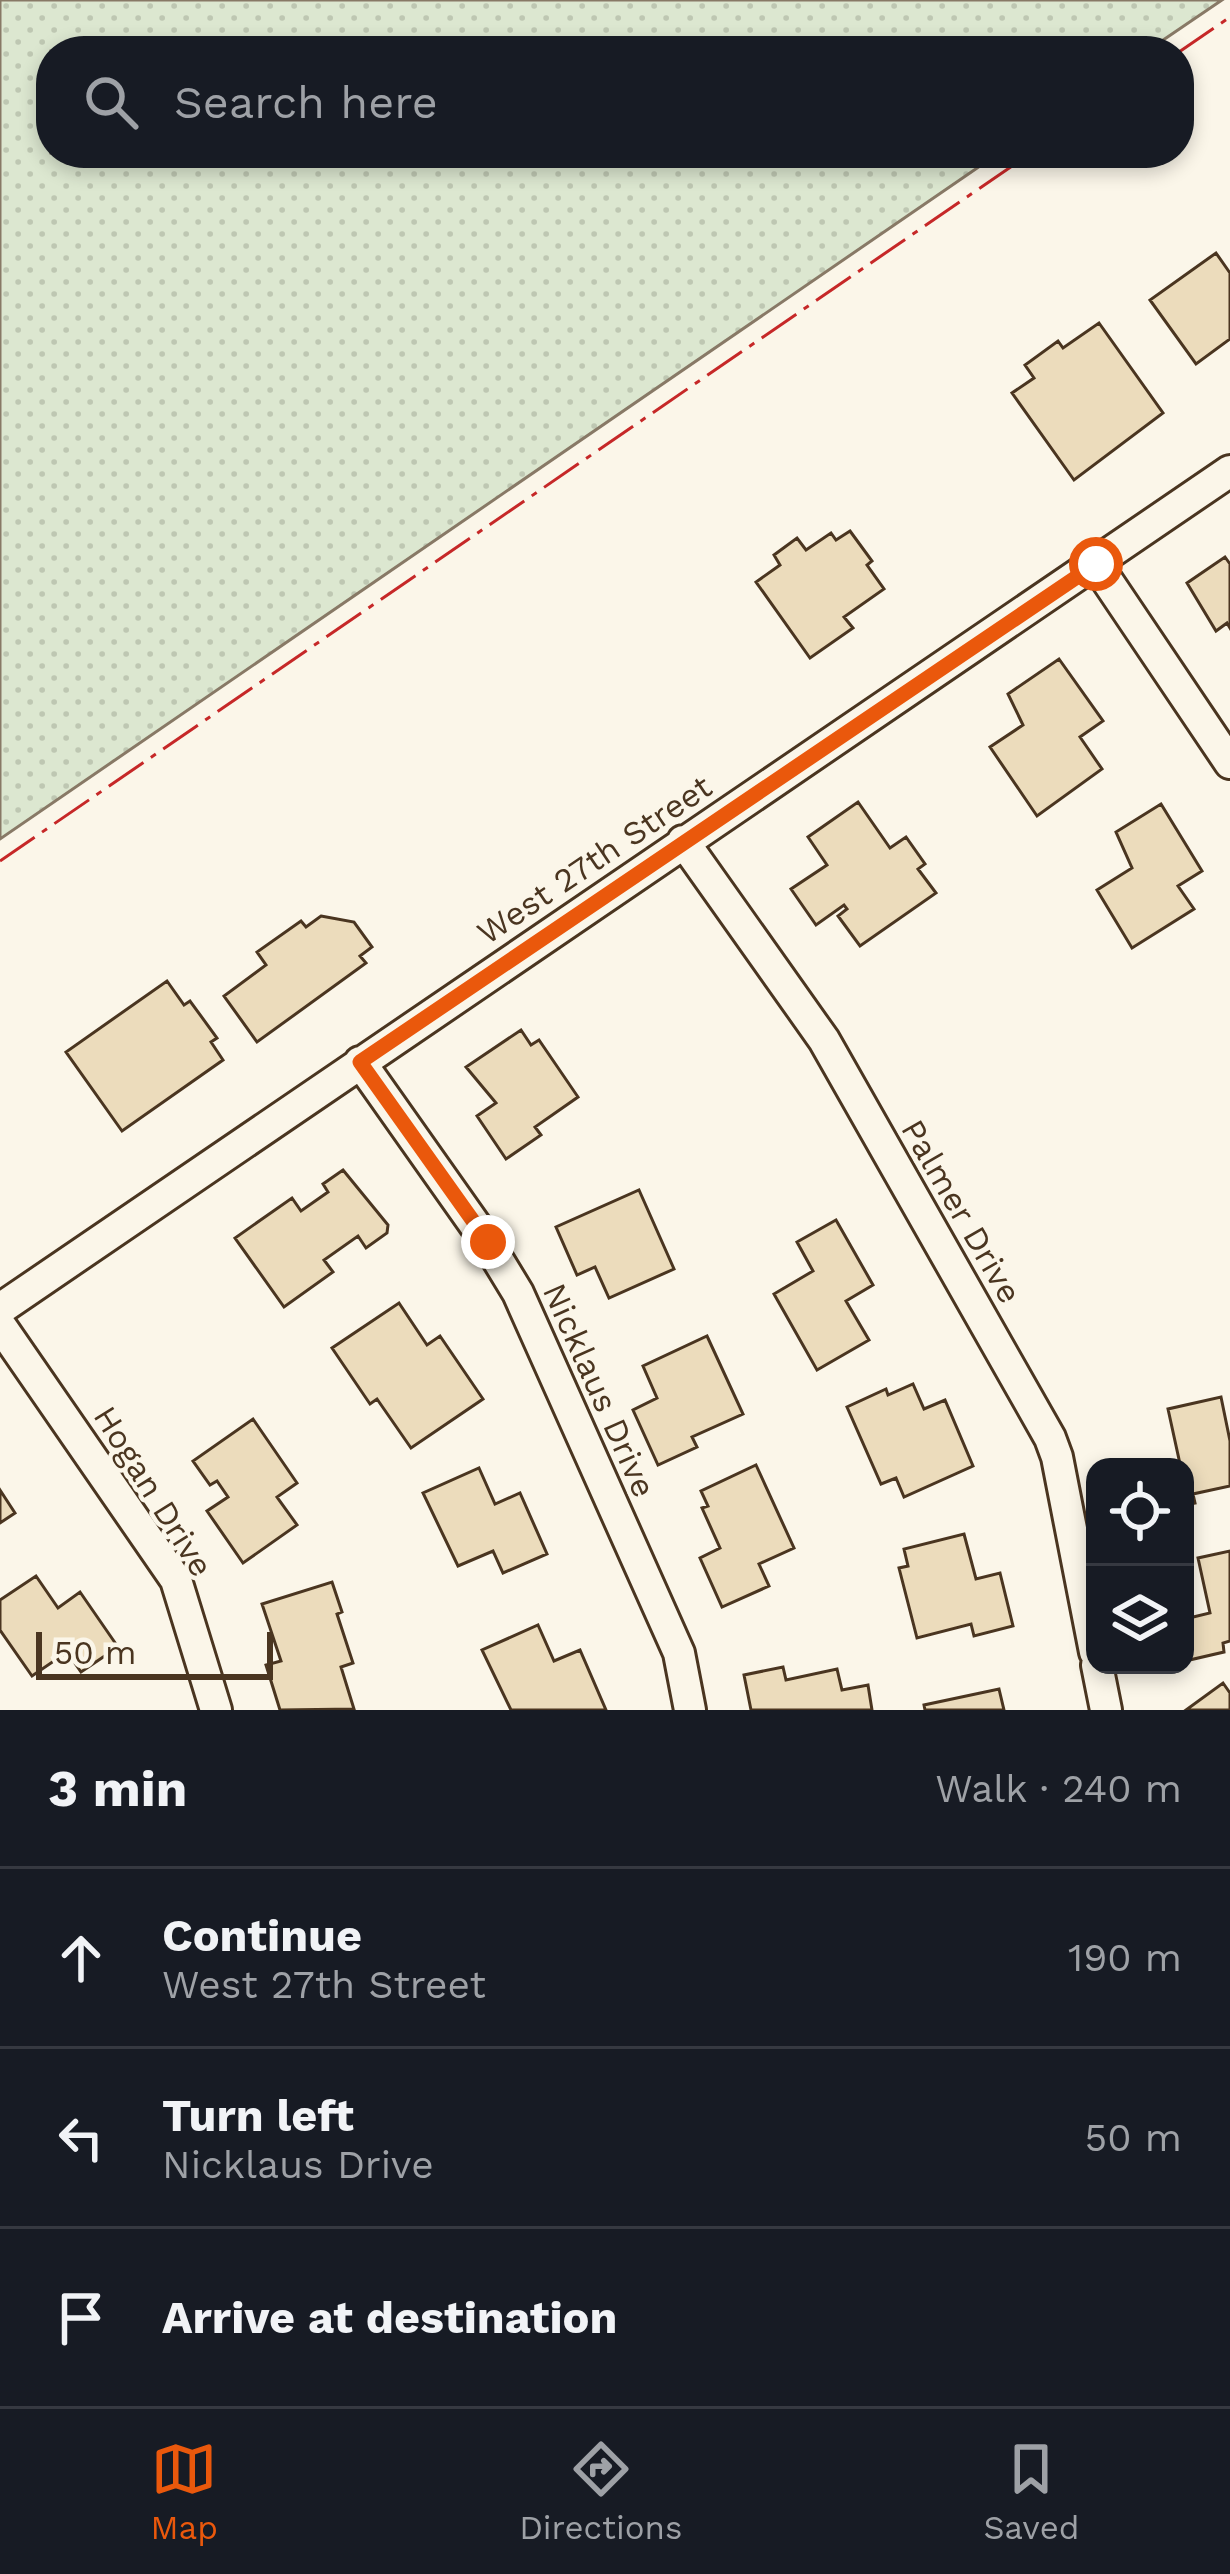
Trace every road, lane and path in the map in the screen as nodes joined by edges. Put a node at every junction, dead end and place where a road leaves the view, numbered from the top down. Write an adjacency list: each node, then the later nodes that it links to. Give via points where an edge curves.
1 (1230, 471): 2 (street, West 27th Street)
2 (1096, 564): 3 (street); 4 (street, West 27th Street)
3 (1230, 763)
4 (683, 841): 5 (street, West 27th Street); 8 (street, Palmer Drive, via 824,1040 1050,1438)
5 (360, 1062): 6 (street, West 27th Street); 11 (street, Nicklaus Drive, via 518,1294 679,1653)
6 (0, 1309)
7 (0, 1325): 10 (street, Hogan Drive, via 176,1580)
8 (1086, 1605)
9 (1099, 1674): 12 (street)
10 (216, 1710)
11 (690, 1710)
12 (1106, 1710)

